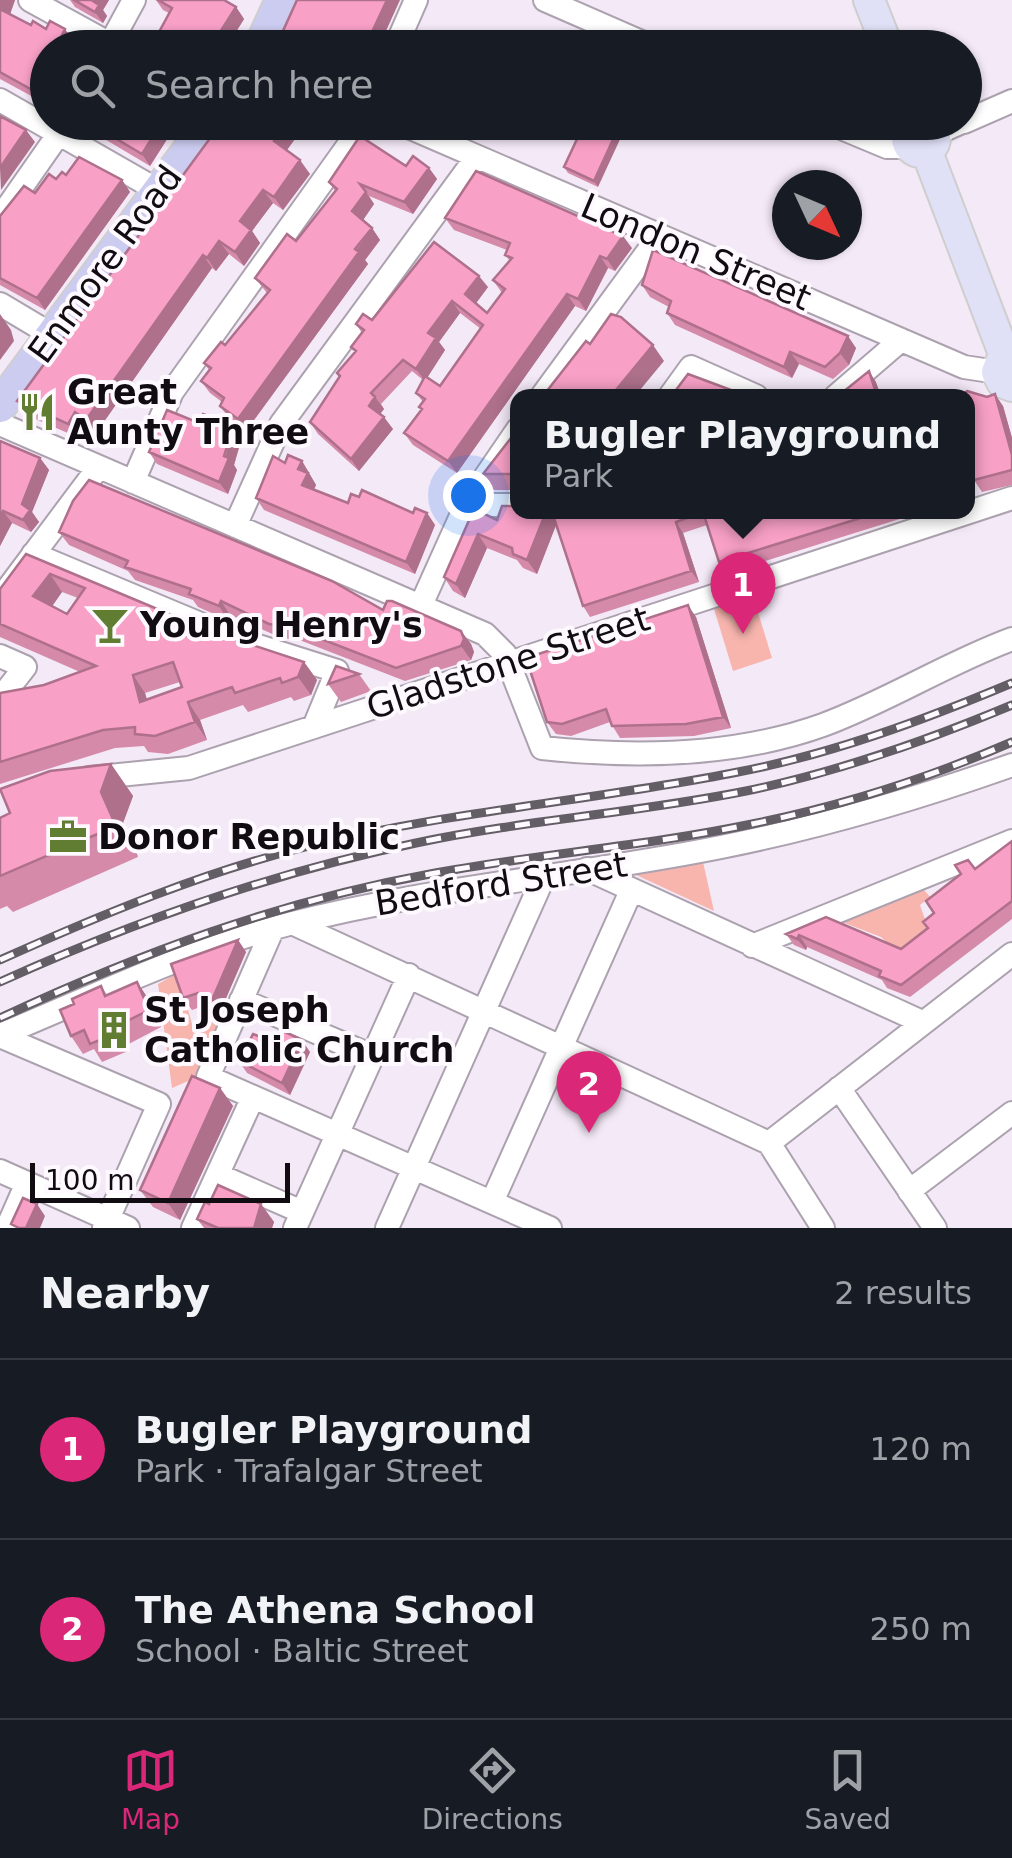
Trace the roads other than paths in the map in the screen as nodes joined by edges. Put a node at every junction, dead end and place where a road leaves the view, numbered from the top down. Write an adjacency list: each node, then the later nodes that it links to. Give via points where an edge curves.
1 (30, 0): 7 (street)
2 (134, 0): 8 (street)
3 (282, 0): 9 (highway)
4 (416, 0): 10 (street)
5 (545, 0): 11 (street)
6 (869, 0): 12 (main road)
7 (82, 30)
8 (118, 30)
9 (268, 30)
10 (403, 30)
11 (613, 30)
12 (881, 30)
13 (0, 100): 15 (street)
14 (1012, 101): 16 (street)
15 (30, 113)
16 (982, 113)
17 (55, 140): 27 (street)
18 (82, 140): 26 (street)
19 (196, 140): 26 (highway, Enmore Road)
20 (352, 140): 41 (street, via 172,392)
21 (436, 140): 25 (street, London Street)
22 (870, 140): 23 (street, via 886,147)
23 (908, 140)
24 (935, 140): 32 (main road)
25 (476, 158): 28 (street, London Street); 47 (street, via 280,424)
26 (158, 191): 30 (highway, Enmore Road)
27 (0, 218)
28 (660, 235): 31 (street, London Street); 33 (street)
29 (0, 304): 30 (street)
30 (52, 335): 37 (highway, Enmore Road)
31 (901, 340): 32 (street, London Street, via 964,367); 36 (street)
32 (1007, 369)
33 (547, 389)
34 (675, 389): 35 (street, via 691,367)
35 (740, 389)
36 (844, 389)
37 (0, 406)
38 (0, 424): 40 (street)
39 (510, 442): 43 (street)
40 (98, 468): 41 (street); 48 (street)
41 (134, 482): 47 (street)
42 (1012, 498): 45 (street, Gladstone Street)
43 (466, 505): 44 (street); 50 (street)
44 (510, 505)
45 (975, 510)
46 (947, 519): 53 (street, Gladstone Street)
47 (235, 526): 50 (street)
48 (33, 554): 49 (street); 56 (street, via 236,639 337,672)
49 (0, 599)
50 (422, 605): 53 (street, via 485,634)
51 (1012, 638): 53 (street, via 823,725 720,748 625,757 542,748)
52 (0, 656): 55 (street, via 25,667)
53 (508, 661): 56 (street, Gladstone Street)
54 (38, 690): 55 (street)
55 (2, 697)
56 (314, 728): 58 (street, Gladstone Street, via 189,768)
57 (1012, 765): 60 (street, Bedford Street, via 852,818)
58 (66, 780)
59 (1012, 840): 64 (street)
60 (586, 869): 61 (street, Bedford Street); 62 (street)
61 (546, 874): 63 (street, Bedford Street); 68 (street)
62 (631, 891): 64 (street); 71 (street)
63 (282, 925): 66 (street); 67 (street); 70 (street, Bedford Street)
64 (752, 946): 69 (street)
65 (1012, 954): 69 (street)
66 (409, 975): 68 (street); 72 (street)
67 (241, 1000): 72 (street); 74 (street, via 208,1077)
68 (484, 1011): 71 (street); 78 (street)
69 (922, 1022): 73 (street)
70 (0, 1035): 85 (street, via 159,1104)
71 (562, 1047): 77 (street); 83 (street)
72 (372, 1056): 76 (street)
73 (839, 1088): 77 (street); 82 (street)
74 (253, 1096): 76 (street); 80 (street)
75 (1012, 1113): 82 (street)
76 (337, 1134): 78 (street); 84 (street)
77 (769, 1142): 90 (street)
78 (414, 1168): 83 (street); 88 (street)
79 (0, 1171): 81 (street)
80 (218, 1174): 84 (street); 87 (street)
81 (27, 1183): 85 (street); 86 (street)
82 (909, 1191): 91 (street)
83 (492, 1202): 89 (street)
84 (298, 1220)
85 (113, 1225)
86 (7, 1228)
87 (194, 1228)
88 (387, 1228)
89 (550, 1228)
90 (823, 1228)
91 (934, 1228)

